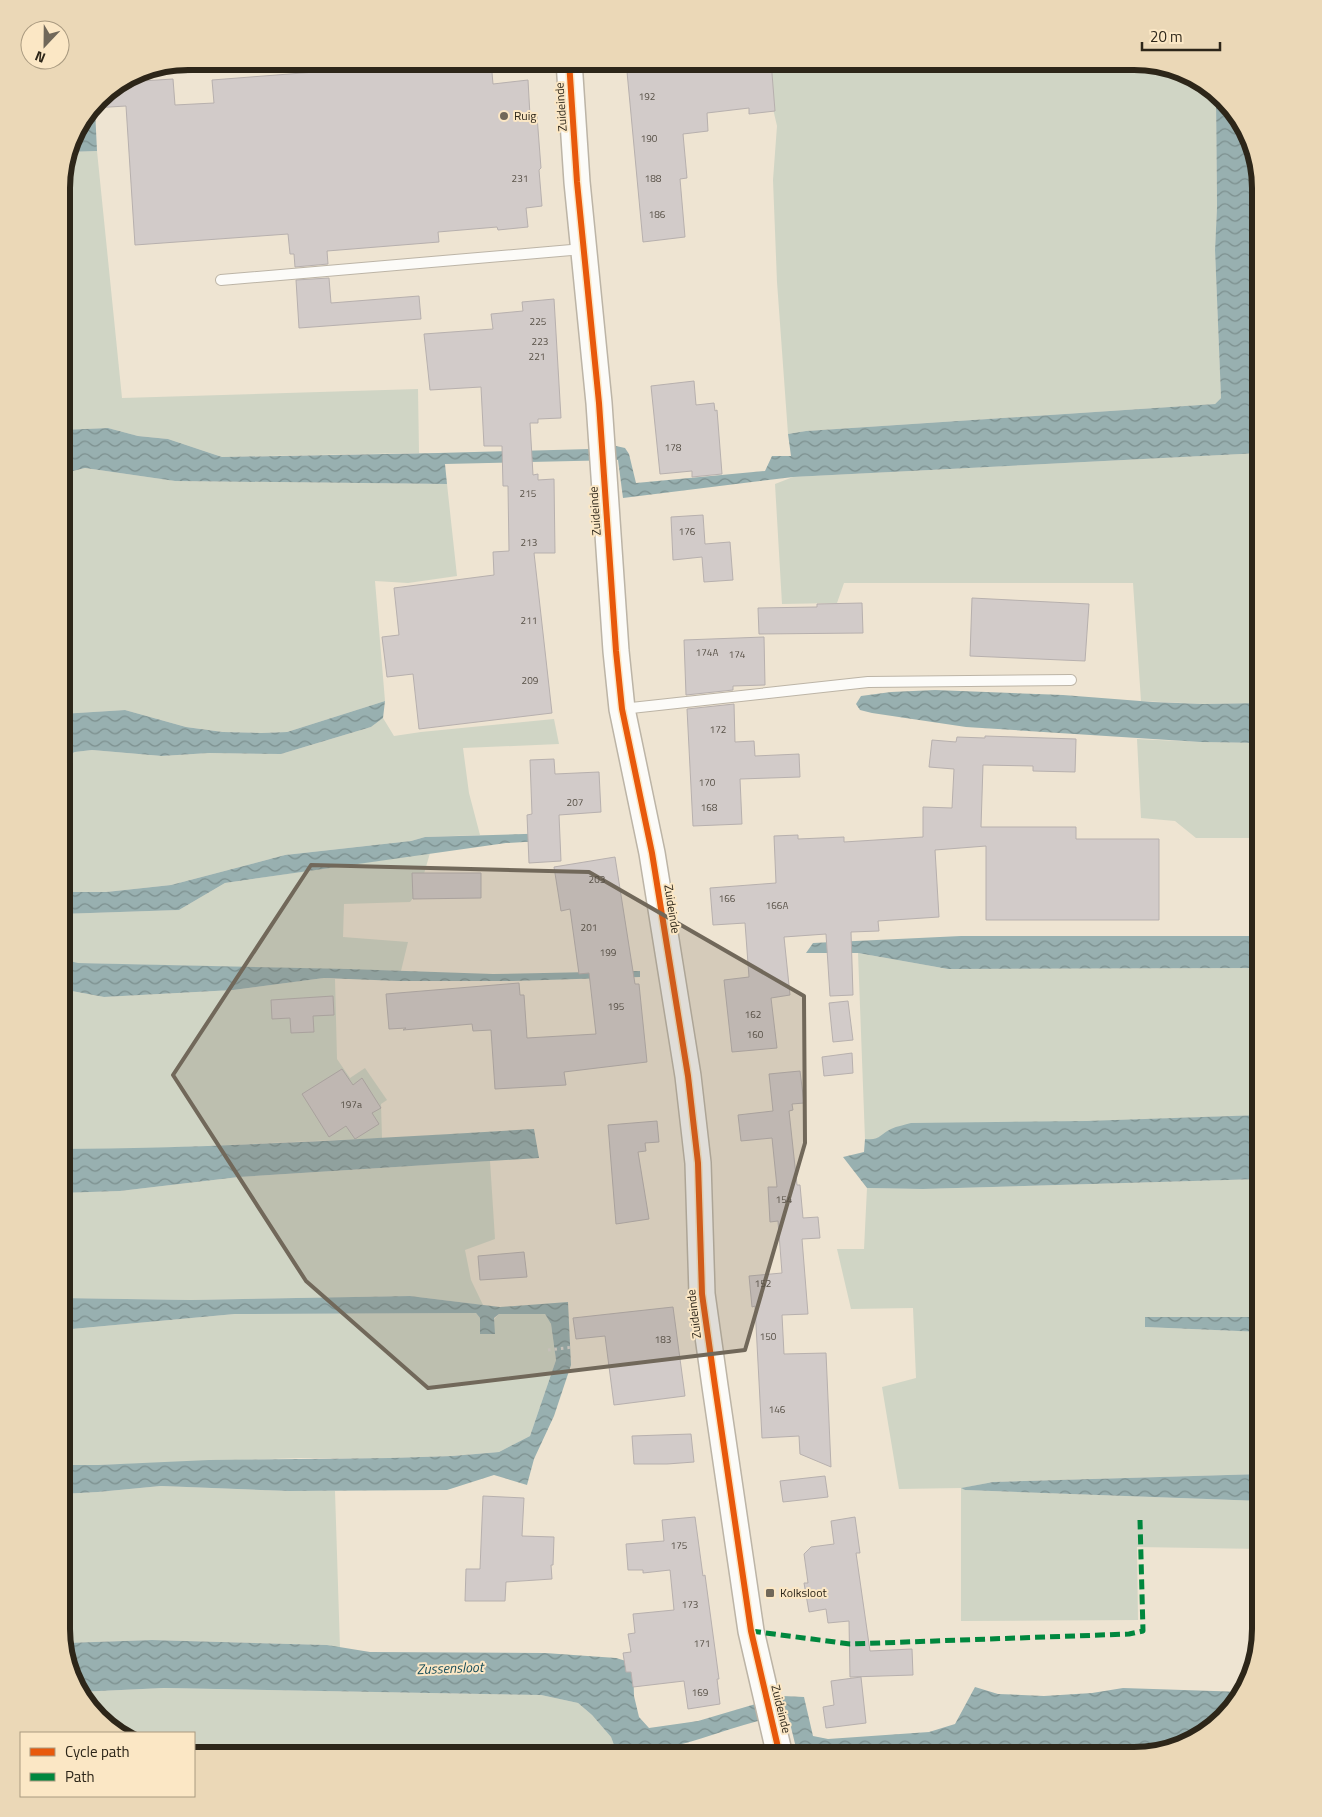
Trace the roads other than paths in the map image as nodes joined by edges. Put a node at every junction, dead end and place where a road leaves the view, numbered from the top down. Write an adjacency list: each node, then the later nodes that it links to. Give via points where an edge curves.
1 (570, 70): 2 (street, Zuideinde)
2 (583, 249): 3 (lane); 5 (street, Zuideinde, via 599,403)
3 (221, 280)
4 (1071, 680): 5 (lane, via 868,682)
5 (622, 709): 6 (street, Zuideinde, via 652,853 688,1076 698,1163 702,1294 751,1631)
6 (778, 1747)

